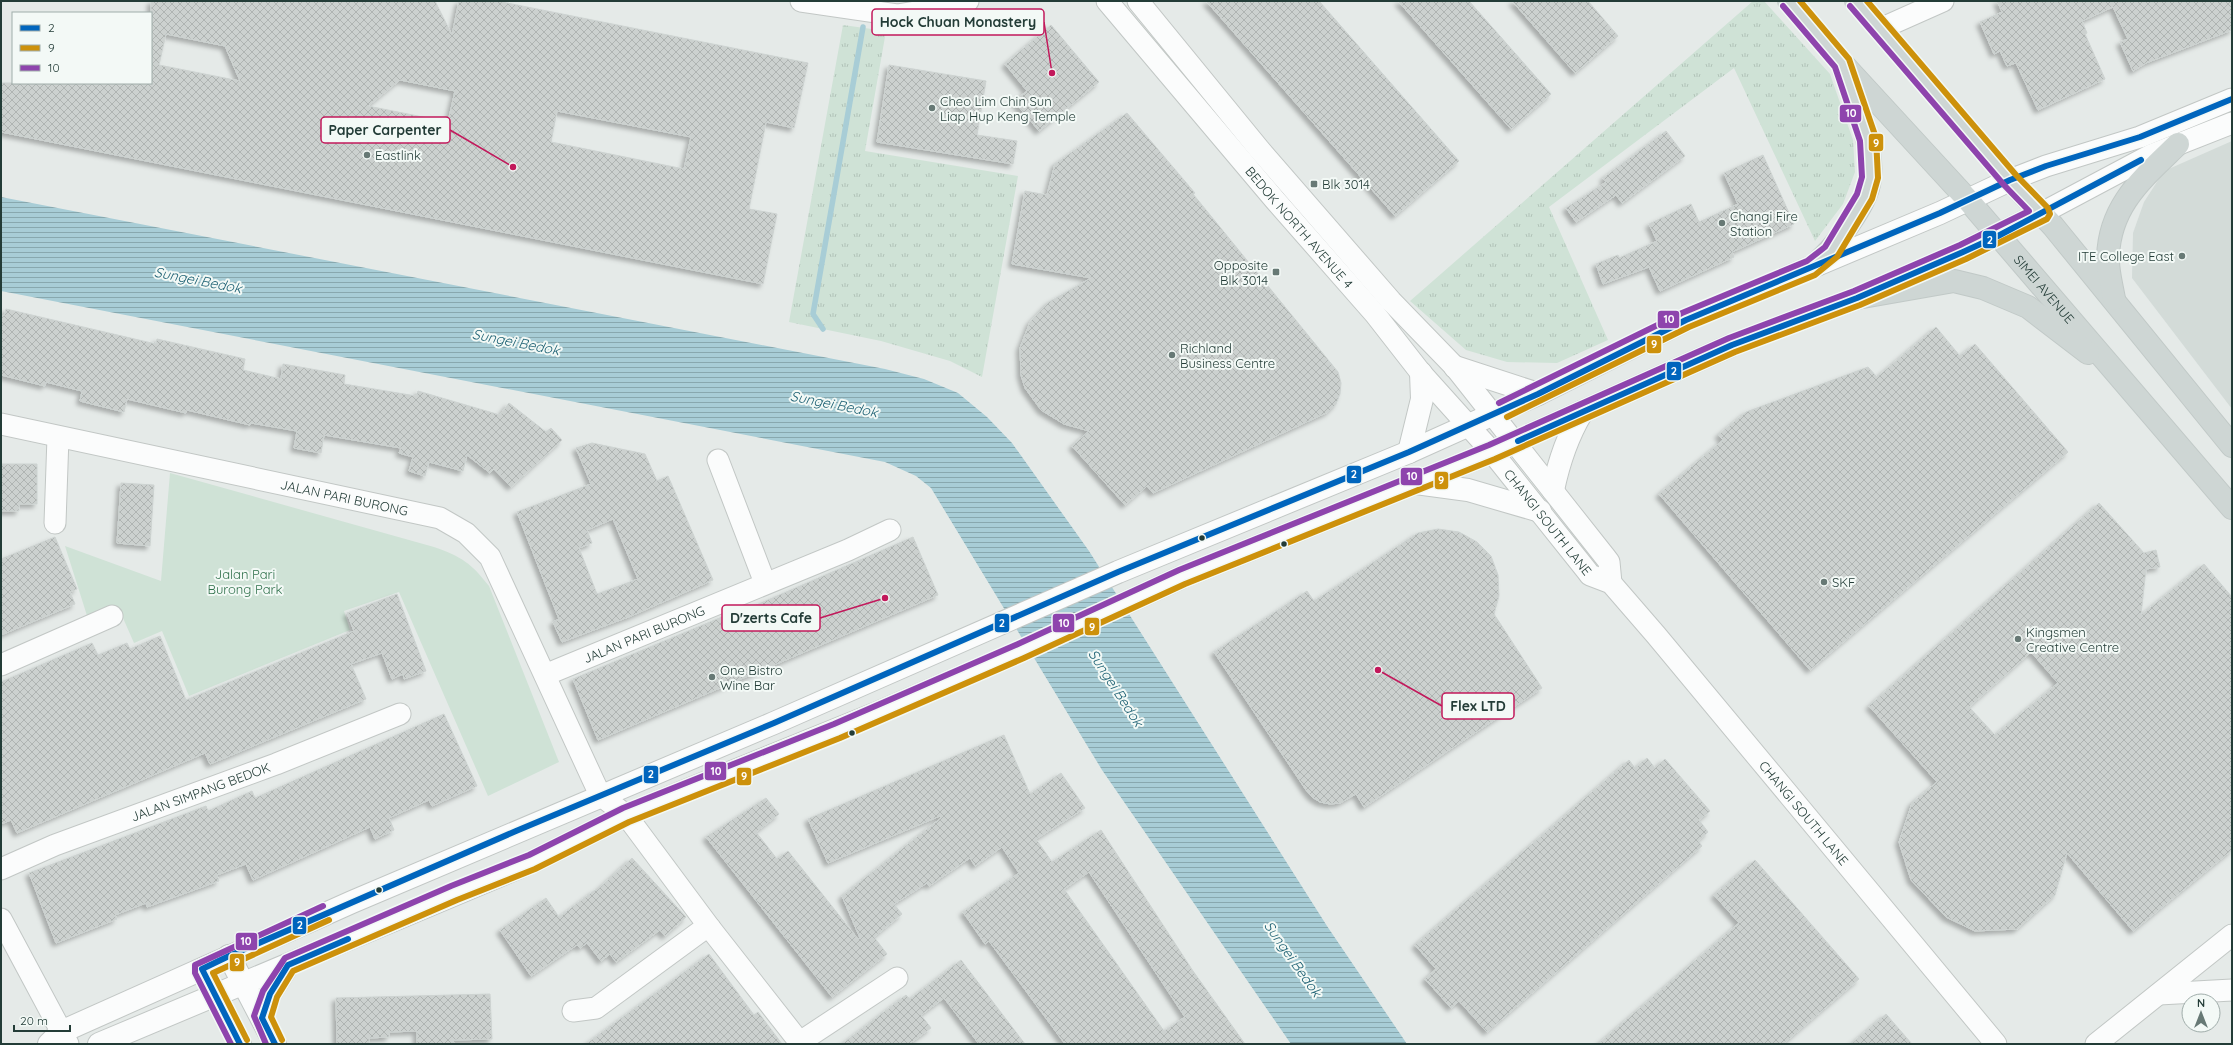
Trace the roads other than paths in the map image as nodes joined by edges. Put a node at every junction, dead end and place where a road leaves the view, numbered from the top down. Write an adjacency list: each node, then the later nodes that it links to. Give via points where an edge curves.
1 (801, 1): 2 (street, via 898,15 959,5)
2 (968, 1)
3 (1107, 1): 21 (street, BEDOK NORTH AVENUE 4, via 1375,314)
4 (1138, 1): 20 (street, BEDOK NORTH AVENUE 4, via 1279,173 1391,300)
5 (1789, 1): 9 (main road, SIMEI AVENUE)
6 (1856, 1): 8 (main road)
7 (1931, 3): 8 (street)
8 (1880, 29): 13 (main road)
9 (1842, 63): 14 (main road, SIMEI AVENUE); 17 (main road, via 1868,139 1870,178 1856,213 1831,252)
10 (2232, 99): 13 (street, via 2140,137)
11 (2232, 123): 12 (street)
12 (2178, 144): 15 (street, via 2151,155); 19 (main road, via 2136,184 2122,205 2112,231 2108,260)
13 (2010, 180): 14 (street); 15 (main road)
14 (1968, 200): 16 (main road, SIMEI AVENUE); 17 (street)
15 (2042, 213): 16 (street); 19 (main road)
16 (1998, 236): 18 (street); 22 (main road, SIMEI AVENUE)
17 (1811, 268): 23 (street, via 1686,320)
18 (1857, 298): 22 (main road, via 1954,281 1983,288 2028,307); 24 (street, via 1732,345)
19 (2114, 301): 30 (main road)
20 (1455, 367): 23 (street); 25 (street, BEDOK NORTH AVENUE 4)
21 (1421, 373): 27 (street, BEDOK NORTH AVENUE 4); 31 (street, via 1422,399)
22 (2123, 379): 36 (main road, SIMEI AVENUE)
23 (1538, 394): 25 (street)
24 (1582, 412): 29 (street); 35 (street, via 1562,451)
25 (1492, 415): 27 (street); 29 (street, BEDOK NORTH AVENUE 4)
26 (1, 424): 28 (street, JALAN PARI BURONG)
27 (1467, 426): 31 (street); 32 (street, BEDOK NORTH AVENUE 4)
28 (58, 437): 38 (street); 44 (street, JALAN PARI BURONG, via 440,518 466,533 490,557)
29 (1515, 442): 32 (street); 35 (street, CHANGI SOUTH LANE)
30 (2232, 446)
31 (1410, 452): 46 (street, via 1113,574 774,723)
32 (1492, 452): 34 (street); 37 (street, CHANGI SOUTH LANE)
33 (718, 460): 40 (street)
34 (1415, 483): 37 (street, via 1468,490); 47 (street, via 1129,600 1021,651 837,731)
35 (1553, 490): 41 (street, CHANGI SOUTH LANE, via 1609,562)
36 (2232, 508)
37 (1540, 511): 41 (street, CHANGI SOUTH LANE, via 1586,571)
38 (55, 524)
39 (890, 530): 40 (street, JALAN PARI BURONG, via 848,550)
40 (765, 583): 44 (street, JALAN PARI BURONG)
41 (1611, 583): 67 (street, CHANGI SOUTH LANE)
42 (112, 616): 43 (street)
43 (1, 665)
44 (545, 675): 46 (street, JALAN PARI BURONG)
45 (400, 714): 48 (street, JALAN SIMPANG BEDOK, via 276,764 55,845)
46 (600, 795): 47 (street, JALAN PARI BURONG); 52 (street)
47 (626, 815): 50 (street, JALAN PARI BURONG); 53 (street, via 532,862)
48 (1, 869)
49 (1, 919): 62 (street)
50 (710, 928): 60 (street, via 701,931 596,1008); 63 (street, JALAN PARI BURONG)
51 (2232, 936): 58 (street)
52 (229, 956): 54 (street); 56 (street)
53 (288, 965): 56 (street); 61 (street, via 270,994)
54 (202, 969): 59 (street); 62 (street)
55 (897, 978): 63 (street)
56 (243, 984): 59 (street); 61 (street)
57 (2232, 990): 58 (street)
58 (2159, 994): 68 (street)
59 (215, 995): 64 (street); 65 (street)
60 (573, 1011)
61 (262, 1018): 66 (street)
62 (59, 1040)
63 (801, 1043)
64 (99, 1044)
65 (240, 1044)
66 (275, 1044)
67 (1996, 1044)
68 (2096, 1044)

